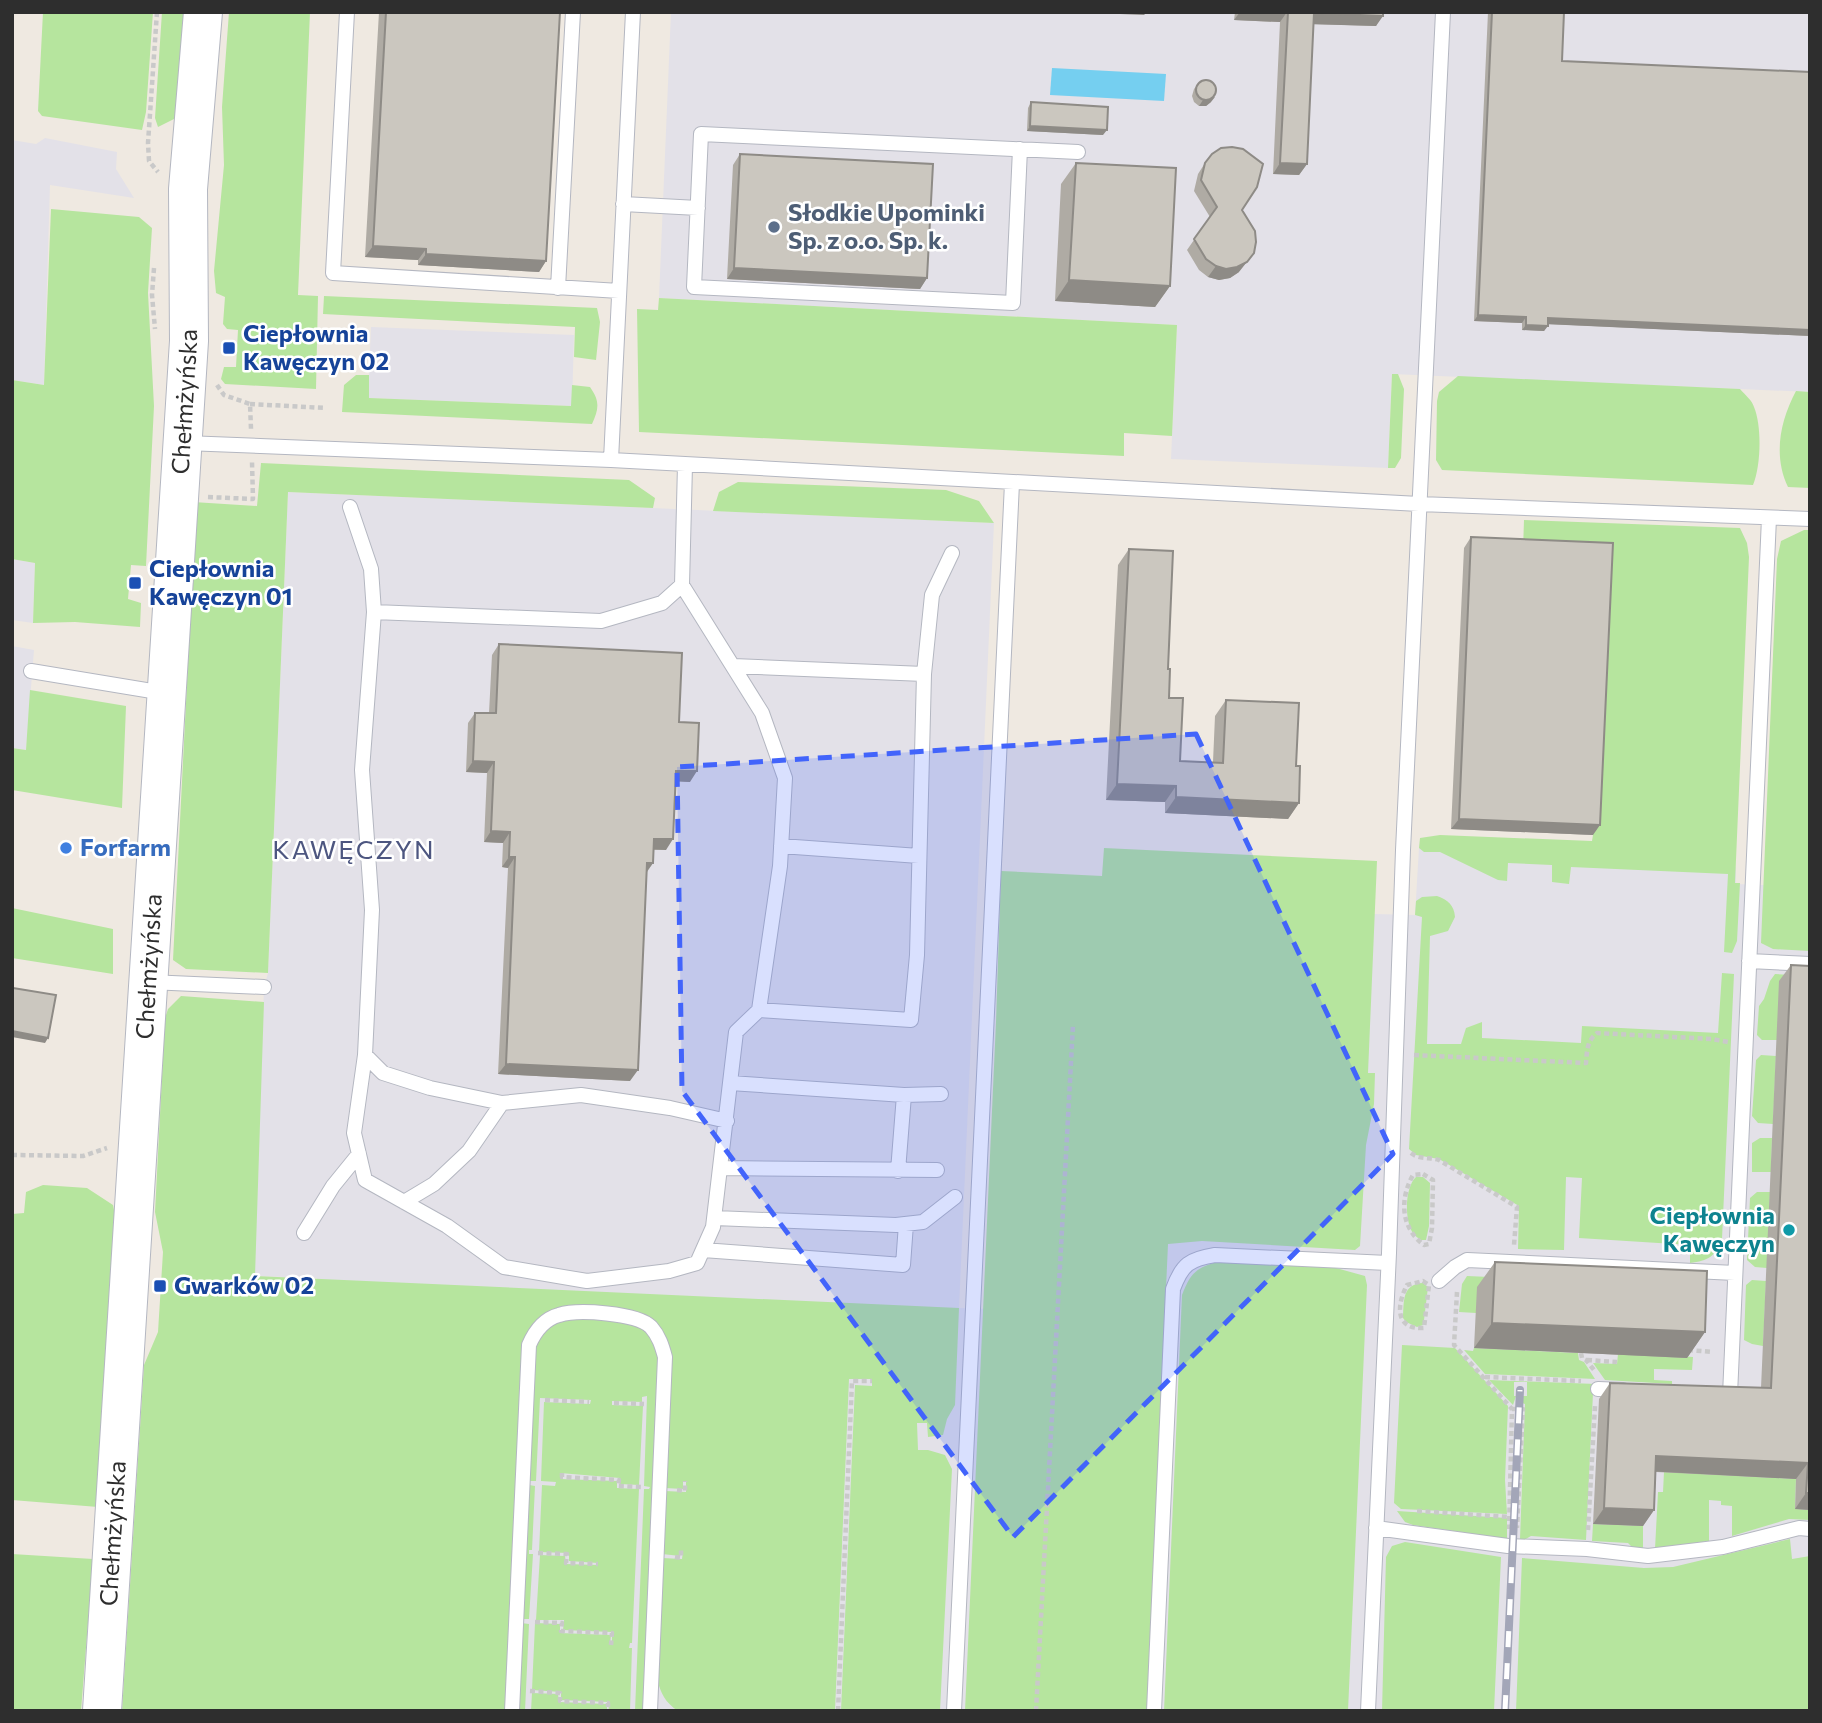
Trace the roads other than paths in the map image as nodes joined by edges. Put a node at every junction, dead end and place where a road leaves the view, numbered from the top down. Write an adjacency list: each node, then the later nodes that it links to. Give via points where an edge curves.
1 (203, 12): 12 (street, Chełmżyńska, via 188,189 188,341)
2 (348, 12): 10 (lane, via 333,273)
3 (573, 12): 10 (lane)
4 (633, 12): 8 (lane)
5 (1443, 12): 16 (lane)
6 (1020, 149): 7 (lane); 9 (lane, via 701,134); 9 (lane, via 1013,303 694,287)
7 (1078, 152)
8 (623, 204): 9 (lane); 11 (lane)
9 (698, 208)
10 (558, 288): 11 (lane)
11 (619, 291): 13 (lane)
12 (181, 443): 13 (lane); 26 (street, Chełmżyńska)
13 (611, 460): 14 (lane)
14 (685, 465): 15 (lane); 21 (lane)
15 (1012, 483): 16 (lane); 61 (lane)
16 (1419, 504): 18 (lane); 50 (lane)
17 (349, 508): 22 (lane, via 371,569)
18 (1769, 518): 19 (lane); 29 (lane)
19 (1810, 519)
20 (952, 553): 25 (lane, via 932,595)
21 (682, 585): 22 (lane, via 662,603 601,621); 23 (lane)
22 (374, 612): 34 (lane, via 362,770 372,910)
23 (733, 666): 25 (lane); 27 (lane, via 762,713 785,778)
24 (31, 671): 26 (lane)
25 (924, 674): 28 (lane)
26 (167, 693): 31 (street, Chełmżyńska)
27 (781, 846): 28 (lane); 33 (lane)
28 (919, 856): 33 (lane, via 911,1020)
29 (1749, 961): 30 (lane); 51 (lane)
30 (1810, 964)
31 (148, 982): 32 (lane); 58 (street, Chełmżyńska)
32 (264, 987)
33 (759, 1010): 35 (lane, via 736,1032)
34 (365, 1055): 38 (lane, via 383,1073); 40 (lane, via 354,1133)
35 (730, 1083): 37 (lane); 39 (lane)
36 (941, 1094): 37 (lane)
37 (904, 1096): 43 (lane)
38 (502, 1103): 39 (lane, via 581,1095); 45 (lane, via 469,1151 434,1184)
39 (726, 1121): 41 (lane)
40 (359, 1154): 45 (lane, via 365,1180); 48 (lane, via 332,1186)
41 (721, 1168): 43 (lane); 46 (lane)
42 (937, 1170): 43 (lane)
43 (898, 1171)
44 (955, 1197): 47 (lane, via 923,1222)
45 (404, 1202): 49 (lane, via 504,1267 587,1281 669,1272 697,1263)
46 (715, 1218): 47 (lane); 49 (lane)
47 (906, 1224): 49 (lane, via 903,1265)
48 (304, 1233)
49 (703, 1250)
50 (1388, 1263): 56 (lane); 62 (lane, via 1215,1255 1194,1259 1179,1272 1173,1289)
51 (1735, 1273): 52 (lane, via 1467,1260); 55 (lane, via 1730,1395)
52 (1439, 1281)
53 (1601, 1387): 54 (lane)
54 (1641, 1391)
55 (1705, 1394)
56 (1376, 1528): 57 (lane, via 1512,1546 1648,1556); 63 (lane)
57 (1810, 1529)
58 (102, 1711)
59 (512, 1711): 60 (lane, via 529,1345 545,1322 572,1313 637,1319 650,1326 665,1357)
60 (650, 1711)
61 (954, 1711)
62 (1154, 1711)
63 (1368, 1711)

